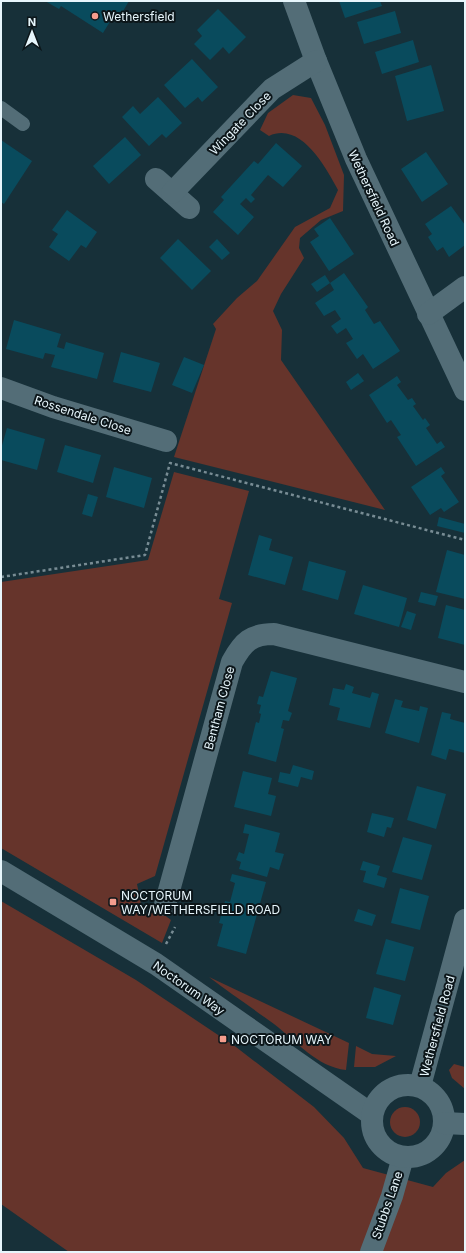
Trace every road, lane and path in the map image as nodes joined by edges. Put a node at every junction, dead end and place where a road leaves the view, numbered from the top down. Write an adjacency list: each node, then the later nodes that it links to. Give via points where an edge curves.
1 (294, 1): 2 (street, Wethersfield Road)
2 (316, 61): 5 (street, Wingate Close, via 272,89 164,186); 7 (street, Wethersfield Road, via 356,159)
3 (1, 108): 4 (lane)
4 (23, 124)
5 (189, 208)
6 (465, 287): 7 (street)
7 (428, 314): 9 (street, Wethersfield Road)
8 (1, 388): 10 (street, Rossendale Close, via 53,407)
9 (465, 390)
10 (166, 441)
11 (465, 540): 12 (path, via 170,463 145,555)
12 (1, 577)
13 (465, 682): 15 (street, Bentham Close, via 274,634 260,634 248,640 232,662)
14 (1, 871): 17 (street, Noctorum Way)
15 (165, 905): 17 (path, via 179,919)
16 (464, 932): 18 (street, Wethersfield Road)
17 (156, 964): 19 (street, Noctorum Way)
18 (420, 1086): 19 (street, via 398,1085 386,1090 378,1099); 20 (street, via 435,1096)
19 (371, 1114): 21 (street, via 373,1132 378,1142 393,1154)
20 (455, 1123): 21 (street, via 428,1151 416,1156)
21 (403, 1157): 22 (street, Stubbs Lane, via 392,1196)
22 (371, 1252)

